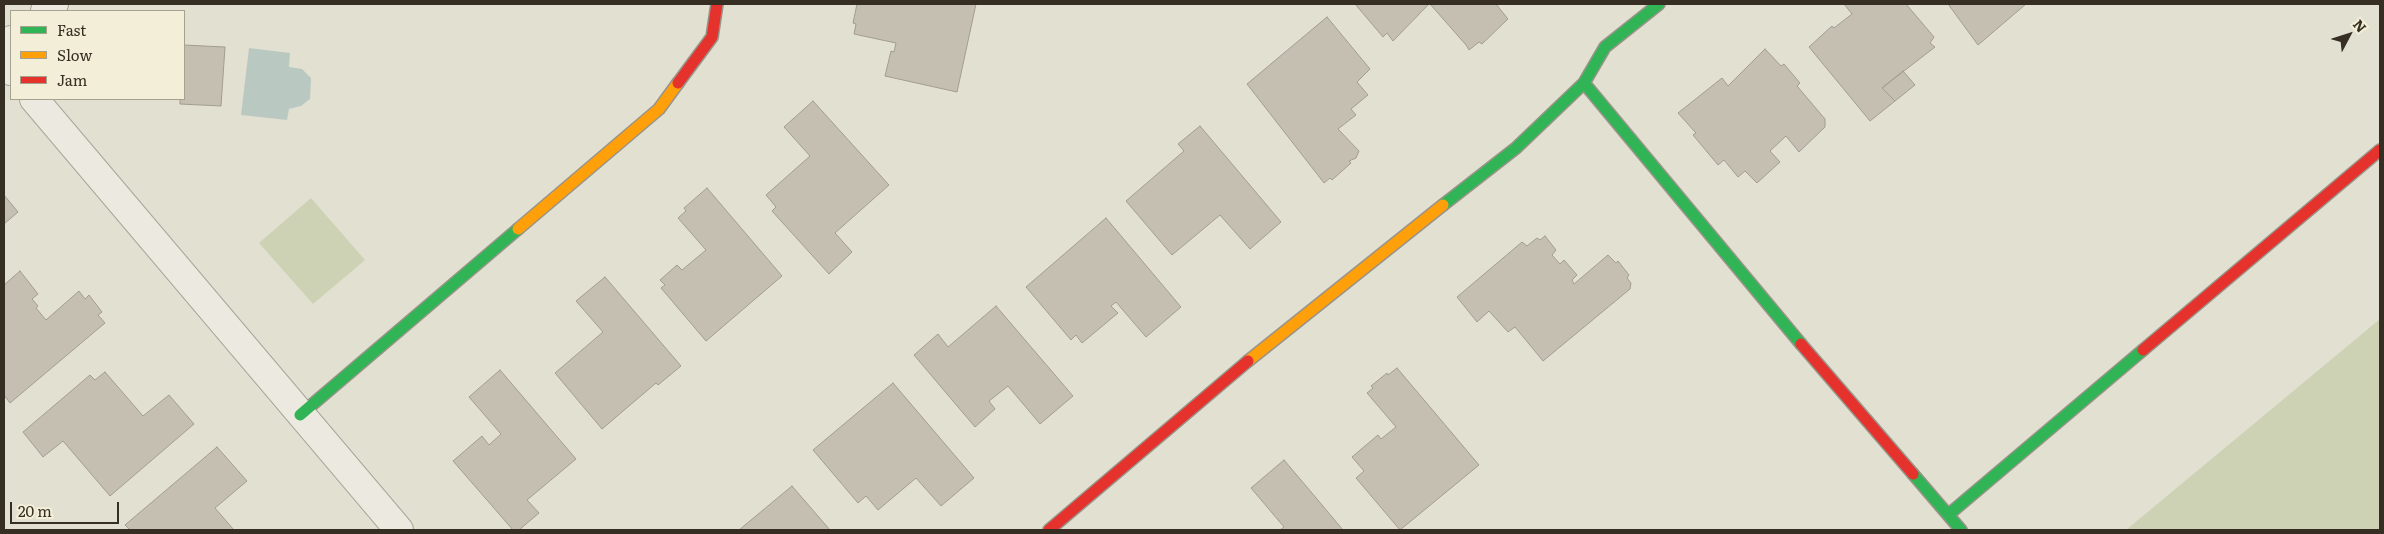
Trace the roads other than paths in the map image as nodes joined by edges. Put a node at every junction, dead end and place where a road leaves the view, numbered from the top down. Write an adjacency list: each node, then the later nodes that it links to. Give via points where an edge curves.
1 (717, 4): 6 (street, via 712,37 659,109)
2 (1659, 4): 3 (street, via 1605,47)
3 (1584, 83): 7 (street, via 1768,306); 9 (street, via 1516,148 1278,335)
4 (35, 100): 6 (street)
5 (2380, 150): 7 (street)
6 (300, 415): 8 (street)
7 (1948, 515): 10 (street)
8 (399, 530)
9 (1049, 530)
10 (1961, 530)

